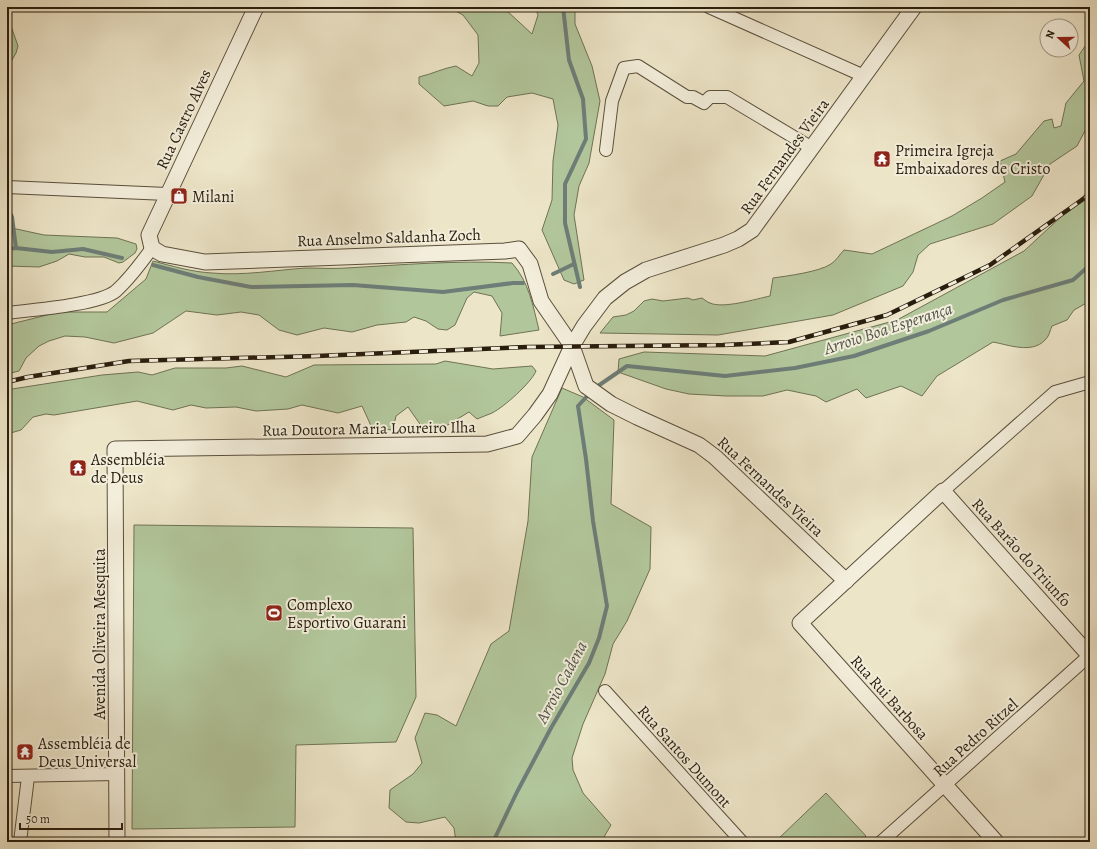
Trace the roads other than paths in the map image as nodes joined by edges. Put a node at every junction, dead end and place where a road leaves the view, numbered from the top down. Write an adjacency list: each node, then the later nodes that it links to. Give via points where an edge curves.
1 (256, 7): 8 (street, Rua Castro Alves)
2 (709, 7): 4 (street)
3 (914, 7): 4 (street, Rua Fernandes Vieira)
4 (864, 76): 5 (street, Rua Fernandes Vieira)
5 (812, 148): 6 (street, via 727,97 710,98 704,103 693,97 686,97 638,66 624,68 612,101); 11 (street, Rua Fernandes Vieira, via 752,230 724,245 646,270 624,282 605,298)
6 (606, 150)
7 (7, 187): 8 (street)
8 (167, 194): 9 (street, Rua Castro Alves, via 149,235)
9 (152, 248): 10 (street, via 115,292 93,302); 11 (street, Rua Anselmo Saldanha Zoch, via 162,254 205,262 519,249 530,264 541,301)
10 (7, 313)
11 (572, 346): 13 (street, Rua Doutora Maria Loureiro Ilha, via 550,394 517,436 487,444); 15 (street, Rua Fernandes Vieira, via 586,386 618,407 699,445 715,457)
12 (1090, 382): 14 (street, via 1055,392)
13 (115, 449): 18 (street, Avenida Oliveira Mesquita)
14 (943, 491): 15 (street); 16 (street, Rua Barão do Triunfo)
15 (846, 581): 21 (street, Rua Rui Barbosa, via 800,623)
16 (1090, 655): 21 (street, Rua Pedro Ritzel)
17 (605, 691): 24 (street, Rua Santos Dumont)
18 (117, 774): 20 (street); 23 (street, Avenida Oliveira Mesquita)
19 (7, 776): 20 (street)
20 (28, 777): 22 (street)
21 (945, 785): 25 (street, Rua Pedro Ritzel); 26 (street, Rua Rui Barbosa)
22 (20, 842)
23 (117, 842)
24 (742, 842)
25 (881, 842)
26 (996, 842)

